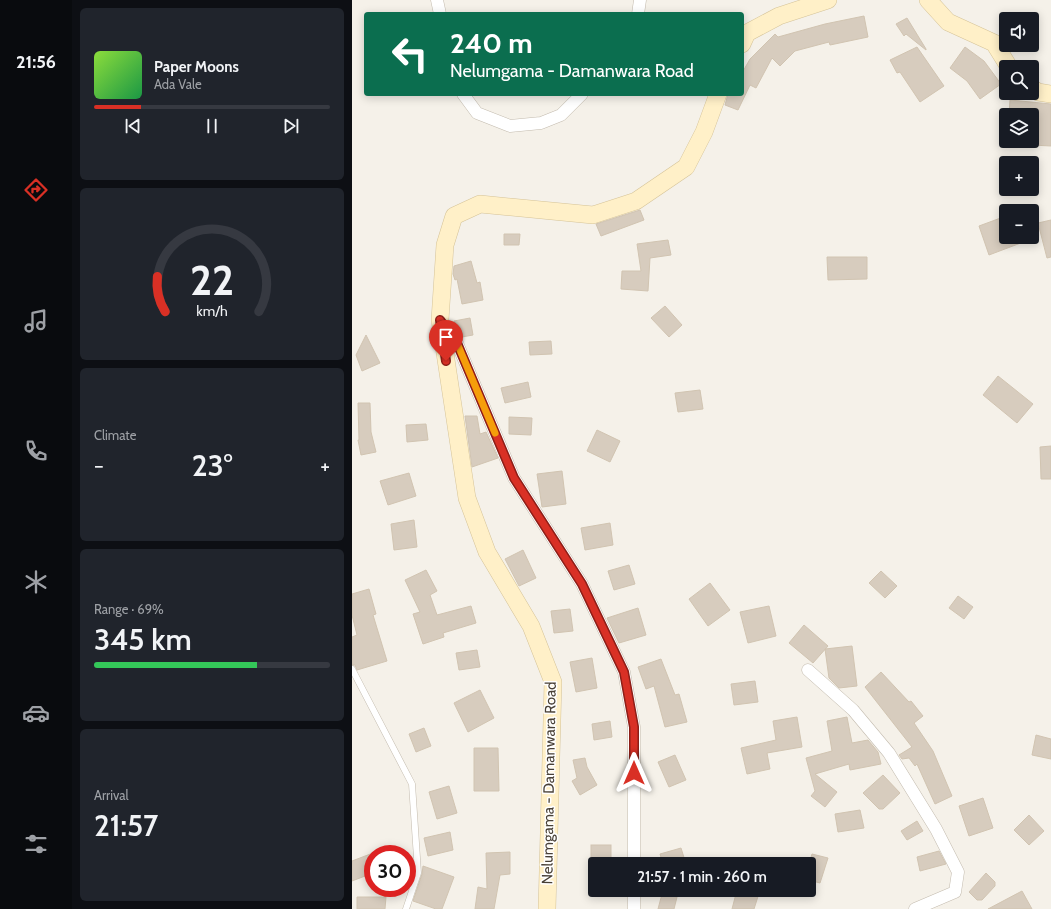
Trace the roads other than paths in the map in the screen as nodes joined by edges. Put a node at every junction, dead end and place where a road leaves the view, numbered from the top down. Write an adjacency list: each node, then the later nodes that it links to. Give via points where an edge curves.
1 (437, 0): 5 (street)
2 (640, 0): 6 (street)
3 (828, 0): 7 (street, via 779,16 747,33)
4 (928, 0): 8 (street, via 948,22 994,43)
5 (440, 12)
6 (638, 12)
7 (744, 40)
8 (1005, 60)
9 (1039, 92): 10 (street)
10 (1051, 94)
11 (464, 96): 12 (street, via 477,113 510,126 540,123 561,115)
12 (580, 96)
13 (717, 96): 14 (street, Nelumgama - Damanwara Road, via 704,132 686,167 636,201 593,215 480,204 454,216 445,245)
14 (440, 320): 17 (street, via 457,343 514,478 582,584 624,672 634,727); 20 (street, Nelumgama - Damanwara Road, via 467,498 487,552 531,626 553,682)
15 (352, 669): 19 (lane, via 412,784 418,873)
16 (808, 670): 22 (street, via 852,710 889,754 936,829 958,872 955,892)
17 (634, 857)
18 (634, 897): 21 (street)
19 (406, 909)
20 (547, 909)
21 (634, 909)
22 (915, 909)

